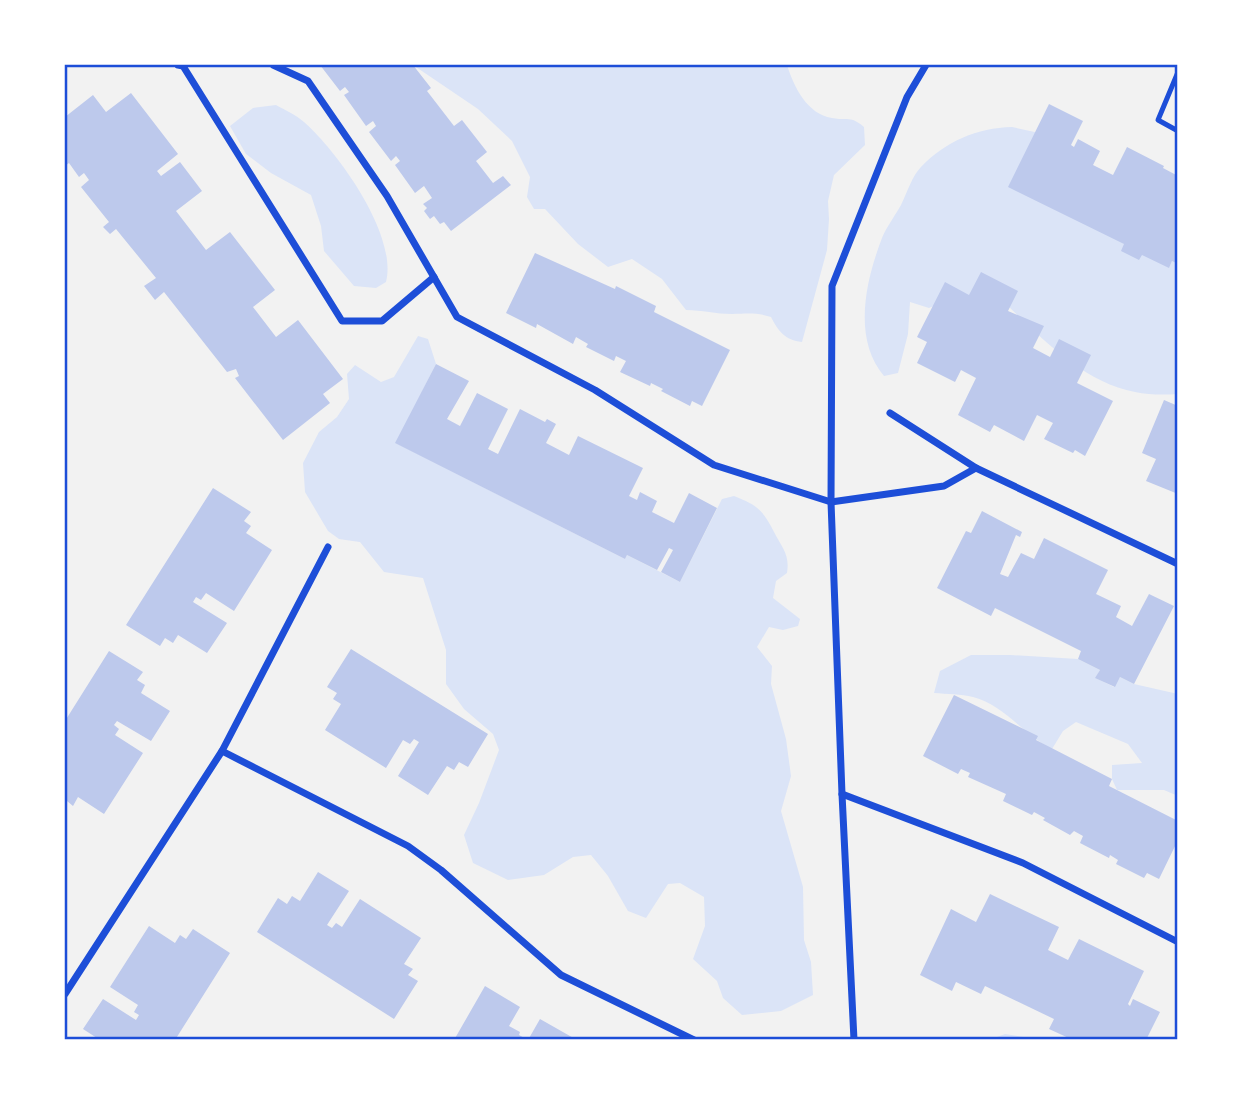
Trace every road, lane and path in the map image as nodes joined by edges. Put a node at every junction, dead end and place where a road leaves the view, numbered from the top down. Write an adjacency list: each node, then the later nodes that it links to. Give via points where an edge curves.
1 (182, 65): 6 (street, via 342,321 382,321)
2 (273, 65): 6 (street, via 308,81 387,196)
3 (926, 65): 9 (street, via 908,97 832,286)
4 (1178, 72): 5 (lane, via 1158,120)
5 (1178, 131)
6 (434, 276): 9 (street, via 457,317 596,390 714,465)
7 (890, 413): 8 (street)
8 (976, 468): 9 (street, via 944,486); 11 (street)
9 (831, 502): 13 (street)
10 (328, 547): 12 (street)
11 (1178, 564)
12 (222, 751): 15 (street); 16 (street, via 408,846 561,975)
13 (842, 794): 14 (street, via 1023,863); 17 (street)
14 (1178, 942)
15 (65, 994)
16 (694, 1040)
17 (854, 1040)

